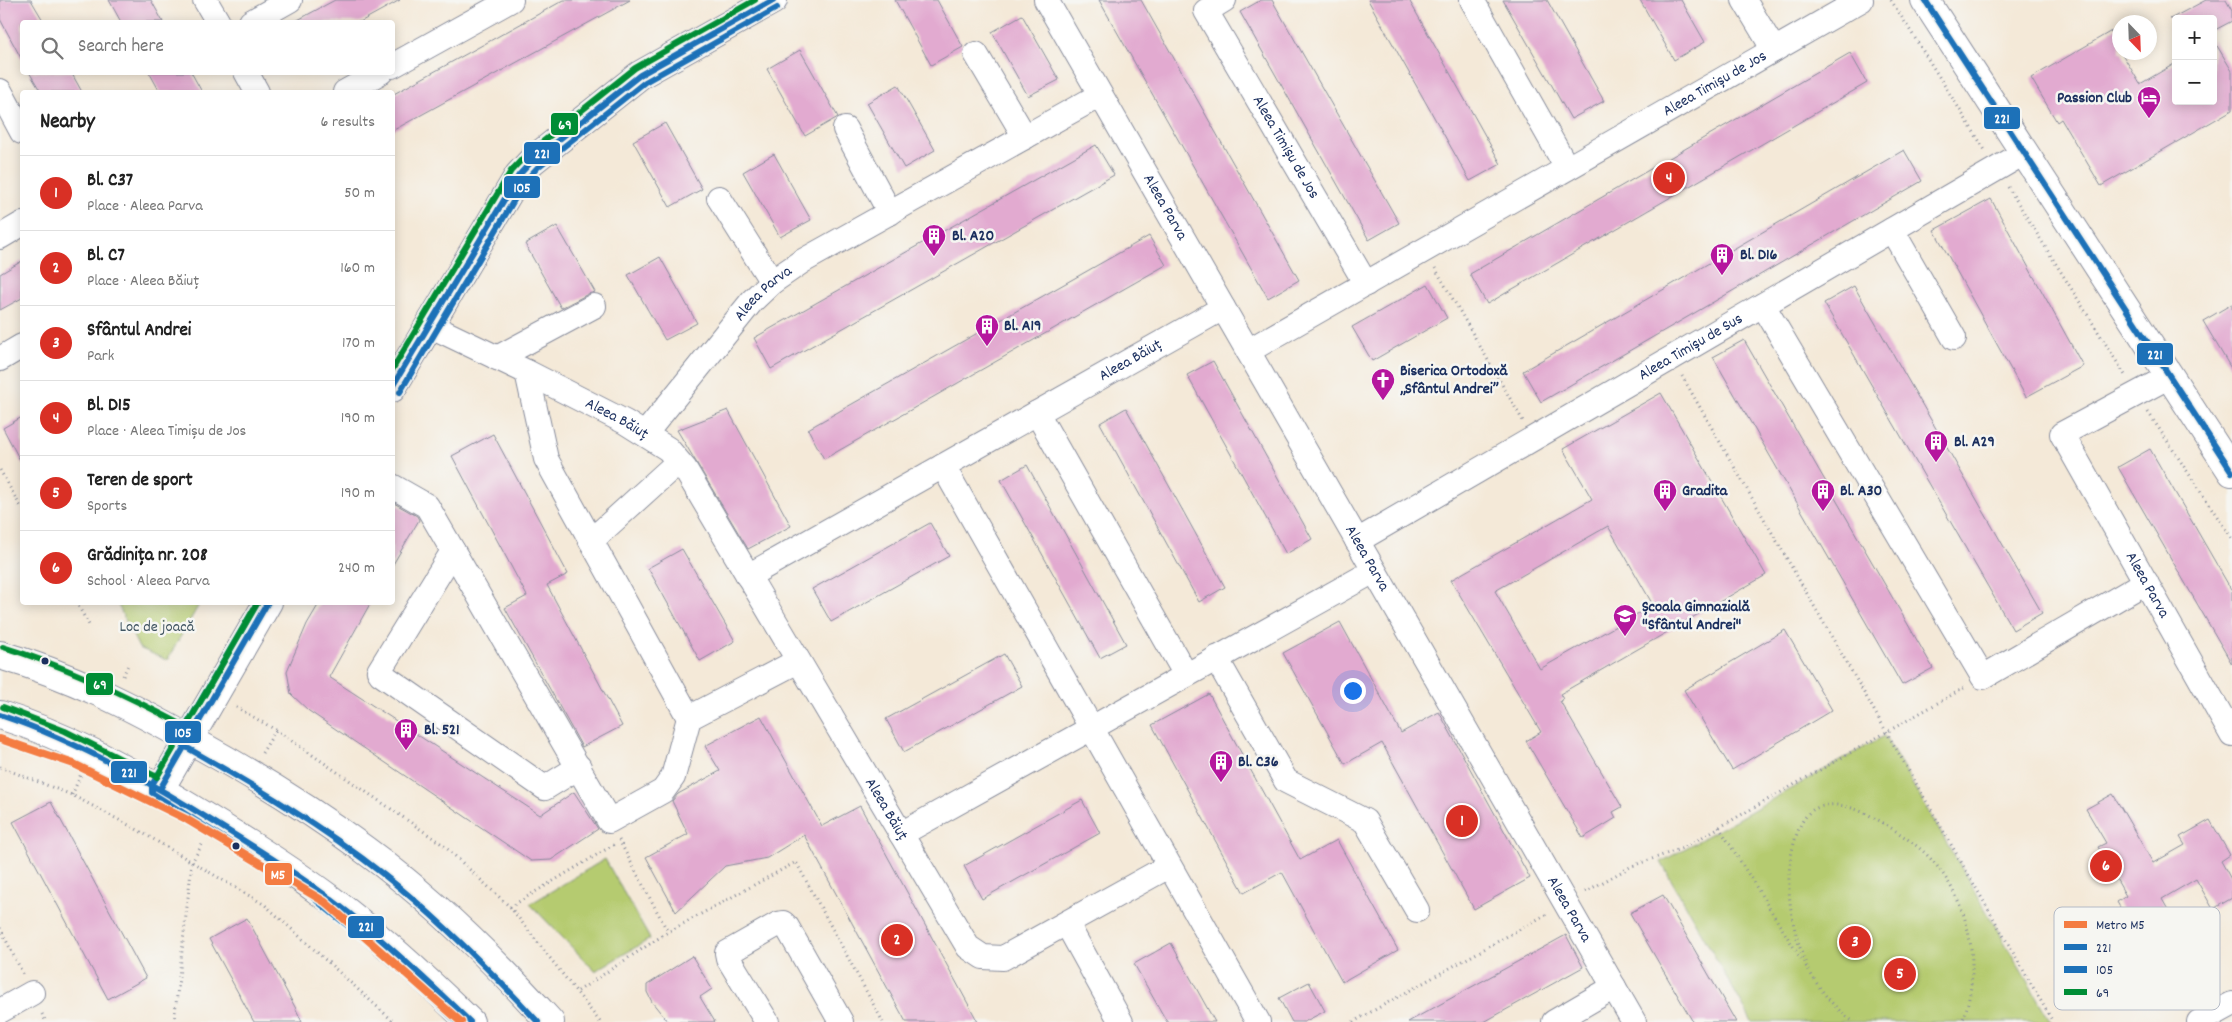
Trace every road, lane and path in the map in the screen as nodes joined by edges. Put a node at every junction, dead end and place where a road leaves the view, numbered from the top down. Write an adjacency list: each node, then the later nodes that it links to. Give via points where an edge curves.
1 (205, 0): 12 (street)
2 (290, 0): 13 (street)
3 (511, 0): 16 (street)
4 (772, 0): 40 (main road, via 640,75 532,161 508,191)
5 (1046, 0): 22 (street, Aleea Parva)
6 (1472, 0): 27 (street)
7 (1744, 0): 14 (street)
8 (1861, 0): 14 (street, Aleea Timișu de Jos)
9 (1891, 0): 28 (path)
10 (1925, 0): 26 (main road)
11 (1215, 5): 36 (street, Aleea Timișu de Jos)
12 (217, 20)
13 (254, 20)
14 (1774, 50): 27 (street, Aleea Timișu de Jos)
15 (976, 54): 25 (street)
16 (395, 64)
17 (248, 75): 19 (street)
18 (376, 75): 20 (street)
19 (256, 90)
20 (349, 90)
21 (0, 91): 23 (street)
22 (1100, 95): 25 (street, Aleea Parva); 39 (street, Aleea Parva)
23 (20, 128)
24 (845, 129): 30 (street)
25 (1025, 137): 30 (street, Aleea Parva)
26 (2024, 153): 28 (street, Aleea Timișu de Sus); 48 (main road)
27 (1567, 168): 34 (street, Aleea Timișu de Jos)
28 (1997, 169): 32 (street, Aleea Timișu de Sus); 50 (path)
29 (719, 198): 35 (street)
30 (890, 213): 35 (street, Aleea Parva, via 800,262)
31 (20, 225): 33 (street)
32 (1892, 230): 37 (street, Aleea Timișu de Sus); 41 (street)
33 (0, 237)
34 (1424, 250): 36 (street, Aleea Timișu de Jos); 53 (path)
35 (772, 282): 52 (street, Aleea Parva, via 752,301)
36 (1366, 284): 43 (street, Aleea Timișu de Jos)
37 (1763, 305): 45 (street, Aleea Timișu de Sus); 76 (street)
38 (594, 306): 44 (street)
39 (1223, 308): 43 (street, Aleea Parva); 51 (street, Aleea Băiuț)
40 (429, 325): 44 (street, Aleea Băiuț); 49 (main road)
41 (1954, 338)
42 (20, 347): 46 (street)
43 (1248, 351): 62 (street, Aleea Parva)
44 (497, 358): 47 (street, Aleea Băiuț)
45 (1672, 358): 53 (street, Aleea Timișu de Sus); 82 (path)
46 (0, 359)
47 (527, 372): 52 (street, Aleea Băiuț); 61 (street, via 546,459)
48 (2170, 376): 50 (street); 57 (main road)
49 (395, 383)
50 (2136, 394): 60 (path); 66 (street, Aleea Parva, via 2062,434)
51 (1037, 413): 55 (street, Aleea Băiuț); 74 (street)
52 (645, 434): 54 (street, Aleea Băiuț, via 668,449)
53 (1533, 439): 62 (street, Aleea Timișu de Sus)
54 (678, 462): 61 (street); 65 (street, Aleea Băiuț)
55 (943, 466): 65 (street, Aleea Băiuț); 80 (street)
56 (0, 470): 59 (path)
57 (2232, 472)
58 (395, 488): 63 (street, via 427,506)
59 (20, 505)
60 (2232, 539)
61 (591, 541): 79 (street)
62 (1357, 541): 64 (street, Aleea Parva)
63 (453, 551): 88 (street); 88 (street, via 379,671 545,788)
64 (1374, 571): 71 (street); 97 (street, Aleea Parva)
65 (748, 576): 72 (street, Aleea Băiuț)
66 (2146, 582): 76 (street); 83 (street, Aleea Parva)
67 (78, 605): 69 (path)
68 (266, 605): 84 (main road)
69 (89, 625)
70 (0, 655): 84 (main road, via 98,690)
71 (1216, 658): 74 (street); 99 (street, via 1286,780 1365,821)
72 (798, 661): 79 (street); 93 (street, Aleea Băiuț)
73 (129, 663): 75 (path)
74 (1186, 675): 80 (street)
75 (123, 677)
76 (1983, 677): 82 (path)
77 (232, 704): 81 (path)
78 (0, 715): 89 (main road, via 24,722 90,752)
79 (689, 718): 92 (street, via 673,777 663,791)
80 (1090, 728): 93 (street); 96 (street)
81 (276, 730): 85 (path); 98 (path, via 442,844)
82 (1885, 732): 91 (path); 121 (path)
83 (2232, 735)
84 (188, 738): 89 (main road); 110 (main road, via 249,772 366,850 453,924)
85 (258, 758)
86 (0, 767): 90 (path)
87 (84, 767): 90 (path)
88 (579, 767): 92 (street)
89 (160, 789): 109 (main road, via 284,866 332,900)
90 (72, 795): 95 (path)
91 (1719, 827): 97 (path, via 1683,848 1632,866); 102 (path)
92 (614, 831): 98 (path); 101 (path)
93 (901, 834): 100 (street, Aleea Băiuț, via 968,947 983,957 1003,958)
94 (207, 836): 95 (path)
95 (192, 862): 107 (path); 108 (path, via 265,905)
96 (1169, 866): 100 (street, Aleea Băiuț); 115 (street)
97 (1566, 903): 103 (street, Aleea Parva); 116 (path)
98 (510, 907): 111 (path)
99 (1417, 910)
100 (1067, 924): 114 (street)
101 (668, 932)
102 (1807, 968): 119 (path, via 1833,1006); 120 (path, via 1797,943 1790,903 1789,864 1794,842 1808,813 1820,806 1837,805 1861,811 1915,844 1952,888 1963,913 1971,949 1970,995)
103 (1614, 988): 117 (street); 118 (street, Aleea Parva)
104 (32, 993): 106 (street)
105 (2232, 1004): 122 (street)
106 (0, 1011)
107 (174, 1022)
108 (394, 1022)
109 (470, 1022)
110 (550, 1022)
111 (600, 1022)
112 (766, 1022): 113 (street, via 727,953 782,923)
113 (841, 1022)
114 (1121, 1022)
115 (1258, 1022)
116 (1353, 1022)
117 (1554, 1022)
118 (1634, 1022)
119 (1854, 1022)
120 (1962, 1022)
121 (2053, 1022)
122 (2199, 1022)

